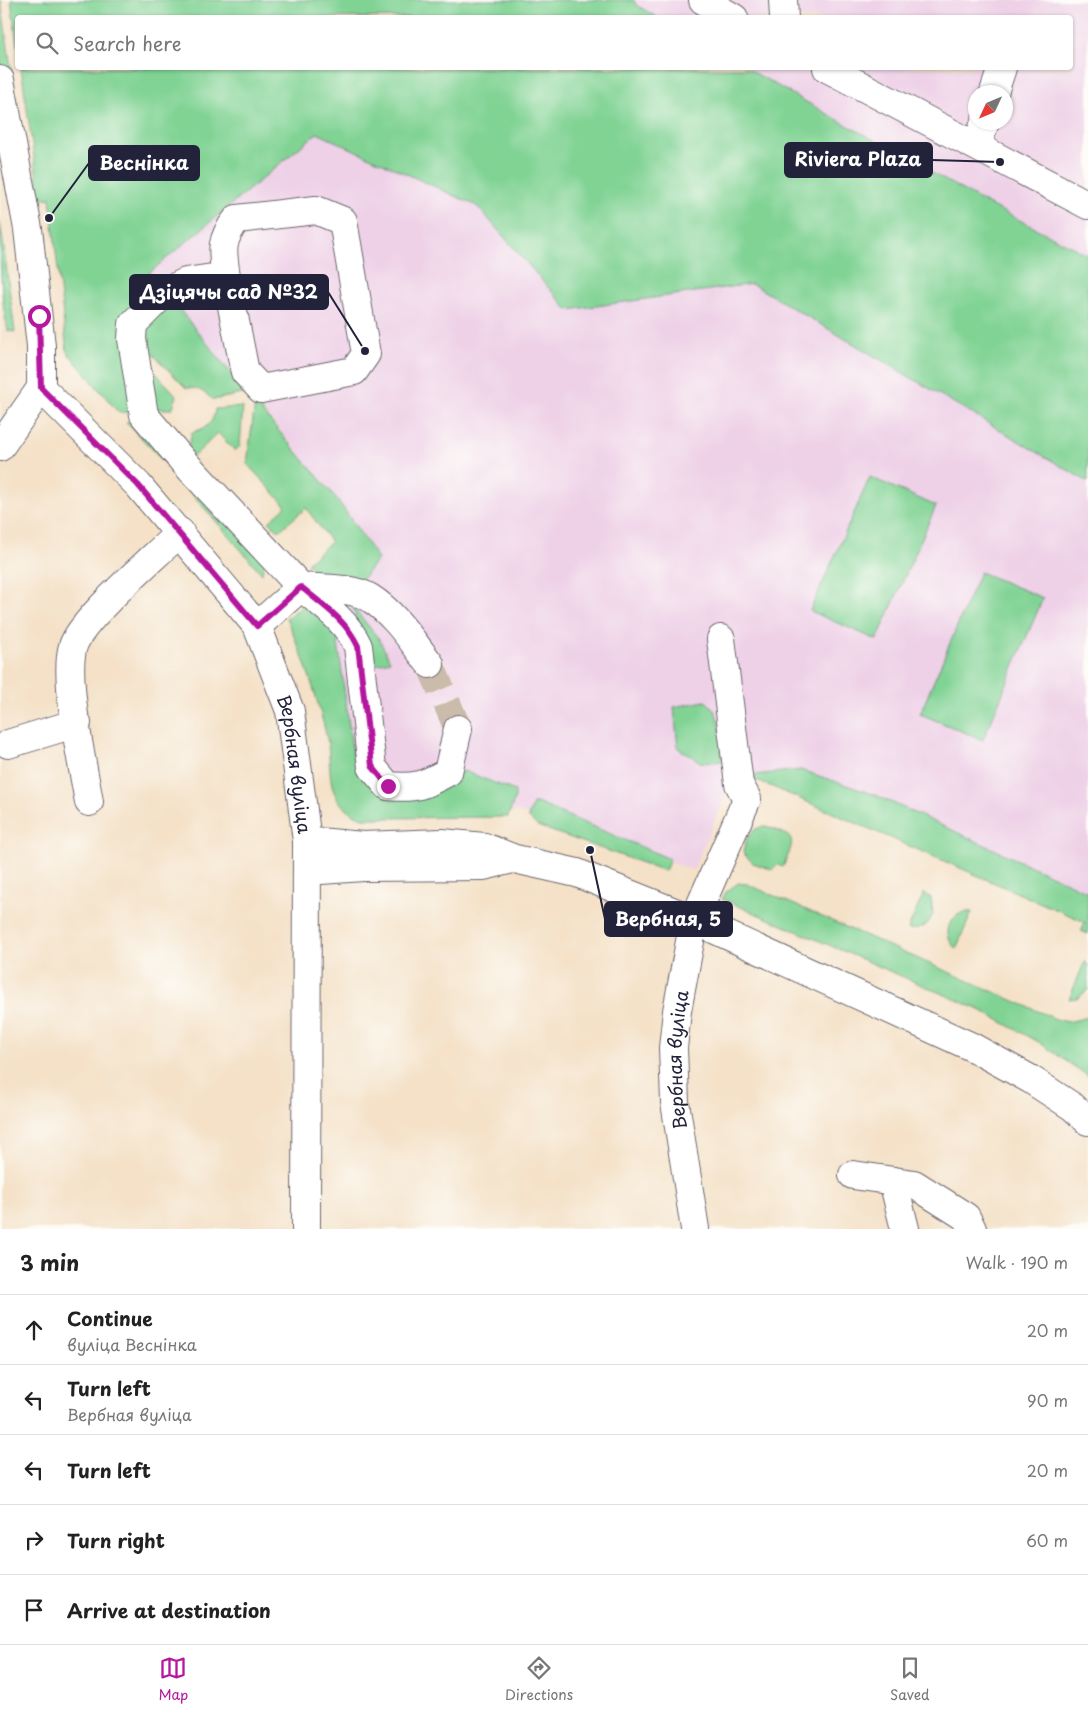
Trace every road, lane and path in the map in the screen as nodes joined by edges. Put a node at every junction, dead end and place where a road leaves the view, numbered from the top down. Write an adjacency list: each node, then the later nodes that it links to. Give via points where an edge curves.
1 (702, 0): 3 (street)
2 (782, 0): 4 (street)
3 (729, 15)
4 (784, 15)
5 (833, 70): 9 (street)
6 (1001, 70): 8 (street)
7 (0, 80): 12 (street, via 28,229 42,346)
8 (996, 85)
9 (981, 134): 10 (street)
10 (1088, 206)
11 (226, 276): 11 (street, via 222,250 226,233 236,219 316,210 343,221 366,354 354,371 261,389 245,372); 15 (street, via 186,282 165,292 133,324 132,339 144,415)
12 (41, 388): 13 (street); 14 (street, Вербная вуліца)
13 (0, 447)
14 (180, 532): 16 (street, Вербная вуліца); 19 (street, via 83,626 73,647 71,684)
15 (301, 587): 16 (street); 18 (street, via 353,592 369,598 399,624); 20 (street, via 331,611 350,631 358,646 372,766 388,786 411,788 425,785 448,772)
16 (257, 626): 23 (street, Вербная вуліца, via 290,712)
17 (722, 639): 26 (street, Вербная вуліца, via 739,784 747,799)
18 (430, 664)
19 (77, 723): 21 (street); 22 (street)
20 (458, 729)
21 (8, 744)
22 (89, 802)
23 (307, 841): 24 (street, via 363,846 442,843 484,848); 25 (street, Вербная вуліца)
24 (515, 859): 25 (street, via 484,866); 26 (street, via 577,873)
25 (307, 870): 30 (street, Вербная вуліца)
26 (694, 920): 27 (street, via 972,1047 1030,1079 1073,1107); 31 (street, Вербная вуліца, via 673,1048 675,1102)
27 (1088, 1121)
28 (852, 1175): 29 (street)
29 (893, 1181): 32 (street); 33 (street, via 914,1184 966,1217)
30 (306, 1229)
31 (695, 1229)
32 (905, 1229)
33 (972, 1229)

